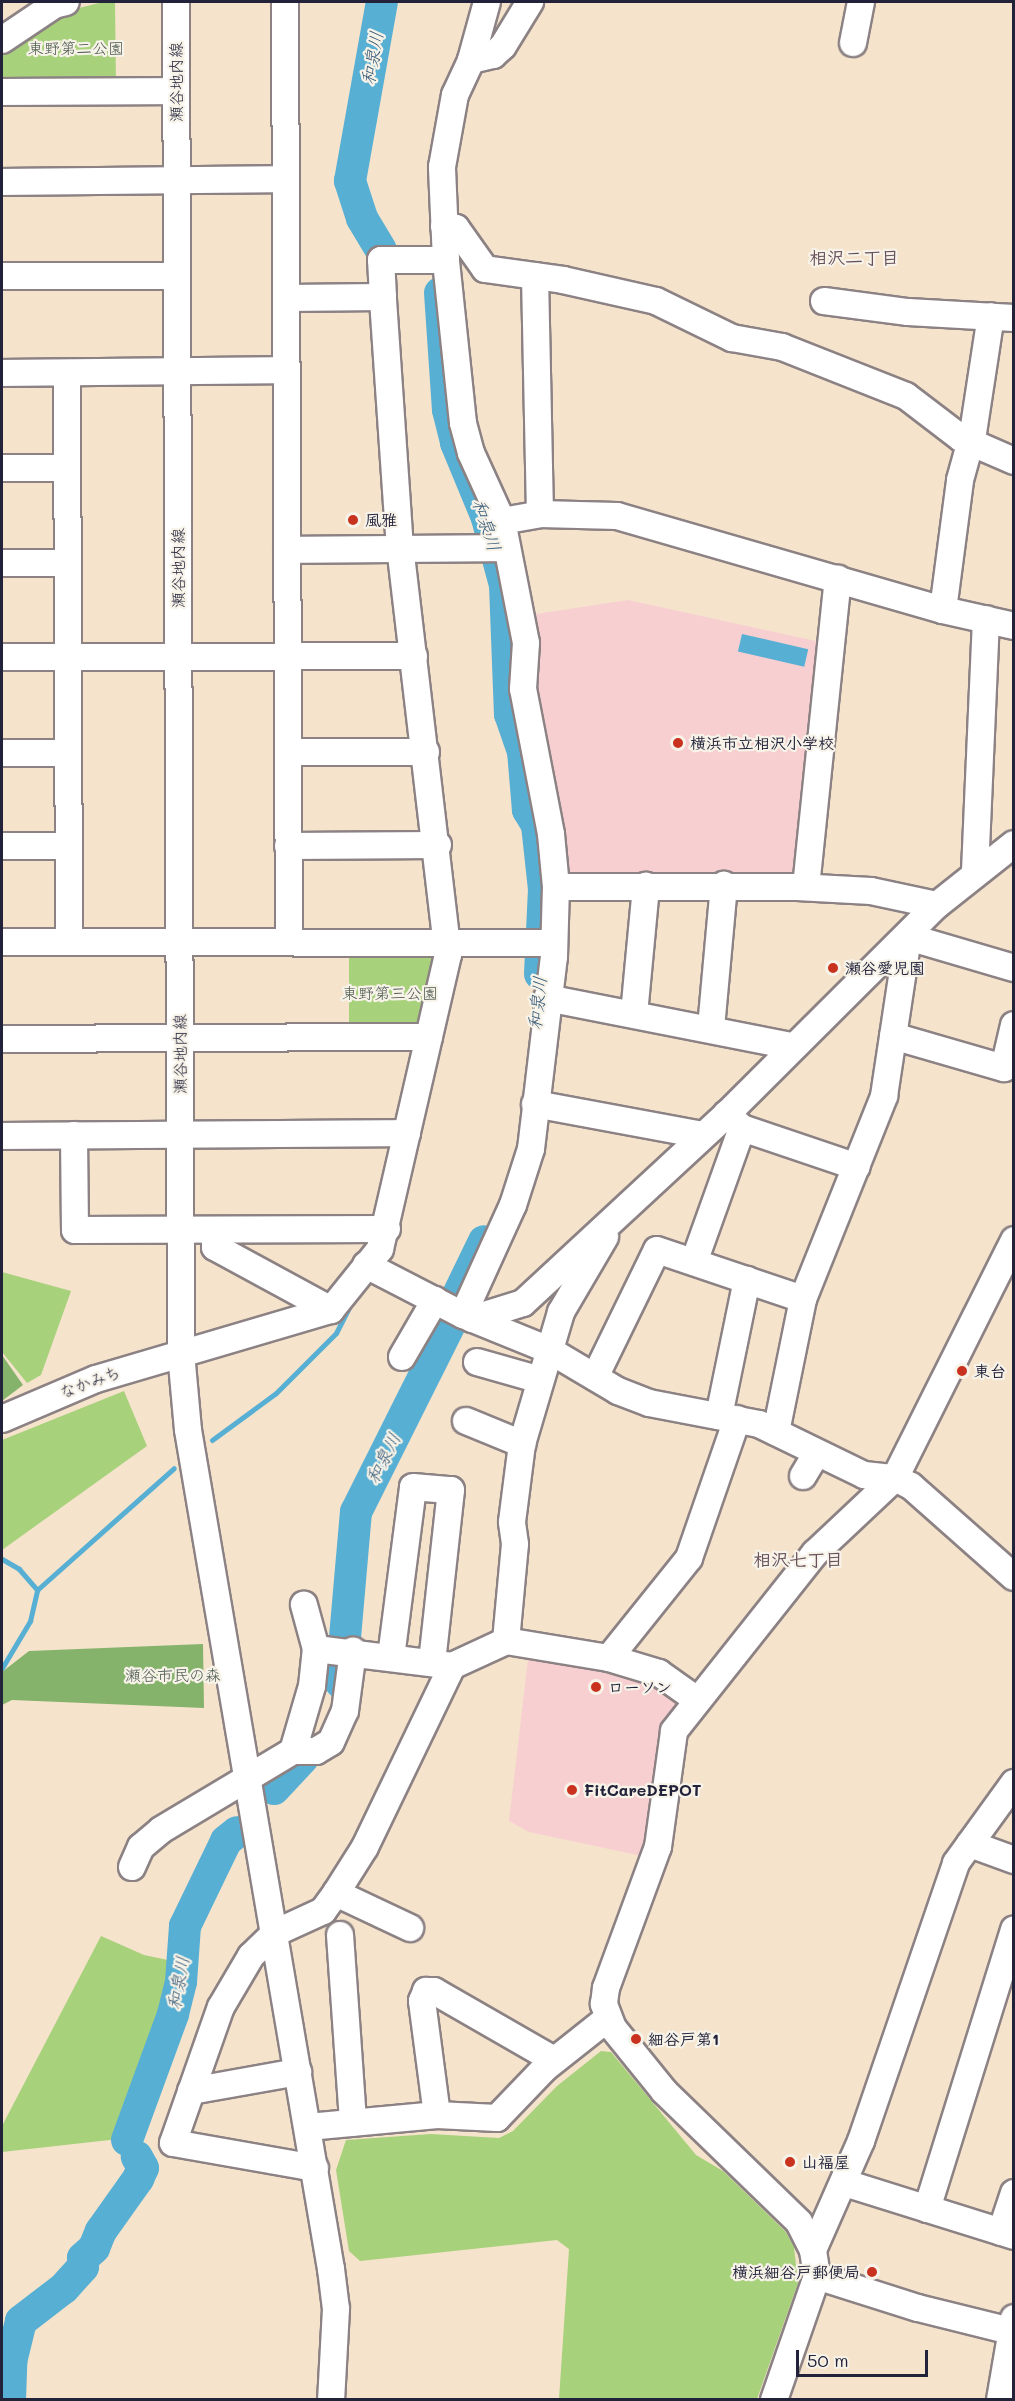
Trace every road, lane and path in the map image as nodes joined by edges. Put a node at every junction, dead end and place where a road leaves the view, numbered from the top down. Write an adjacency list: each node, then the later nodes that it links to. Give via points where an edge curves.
1 (66, 2): 7 (street, via 54,5)
2 (176, 2): 10 (street, 瀬谷地内線)
3 (285, 2): 12 (street)
4 (487, 2): 9 (street)
5 (530, 2): 9 (street, via 503,46 492,55)
6 (861, 2): 8 (street)
7 (2, 40)
8 (853, 43)
9 (471, 60): 15 (street, via 455,95 442,167)
10 (176, 91): 11 (street); 13 (street, 瀬谷地内線)
11 (2, 92)
12 (285, 179): 13 (street); 21 (street)
13 (176, 181): 14 (street); 18 (street, 瀬谷地内線)
14 (2, 182)
15 (444, 226): 16 (street); 19 (street, via 456,228 485,269)
16 (446, 260): 20 (street, via 381,260); 33 (street, via 463,423 471,453)
17 (2, 276): 18 (street)
18 (177, 276): 25 (street, 瀬谷地内線)
19 (535, 276): 28 (street, via 656,302 732,338 783,347 906,396); 32 (street)
20 (383, 297): 21 (street); 35 (street)
21 (286, 298): 24 (street)
22 (824, 301): 23 (street, via 908,312)
23 (1002, 317): 28 (street)
24 (286, 370): 25 (street); 36 (street)
25 (177, 372): 27 (street); 47 (street, 瀬谷地内線)
26 (2, 373): 27 (street)
27 (67, 373): 31 (street)
28 (969, 441): 29 (street); 40 (street)
29 (1014, 461)
30 (2, 468): 31 (street)
31 (67, 468): 38 (street)
32 (540, 514): 33 (street); 39 (street, via 617,516)
33 (502, 521): 34 (street)
34 (497, 548): 35 (street); 60 (street, via 526,643 523,689 551,834)
35 (400, 549): 36 (street); 44 (street)
36 (287, 550): 43 (street)
37 (2, 563): 38 (street)
38 (68, 563): 46 (street)
39 (838, 579): 40 (street); 61 (street)
40 (943, 610): 41 (street)
41 (986, 619): 42 (street); 57 (street)
42 (1014, 626)
43 (288, 656): 44 (street); 47 (street); 48 (street)
44 (414, 656): 49 (street)
45 (2, 657): 46 (street)
46 (68, 657): 47 (street); 51 (street)
47 (178, 657): 68 (street, 瀬谷地内線)
48 (288, 752): 49 (street); 56 (street)
49 (426, 752): 53 (street)
50 (2, 753): 51 (street)
51 (68, 753): 55 (street)
52 (1014, 844): 57 (street)
53 (438, 845): 56 (street); 64 (street)
54 (2, 846): 55 (street)
55 (68, 846): 67 (street)
56 (288, 846): 65 (street)
57 (975, 871): 62 (street)
58 (723, 885): 59 (street); 61 (street); 74 (street)
59 (646, 886): 60 (street); 72 (street)
60 (556, 887): 69 (street)
61 (806, 887): 62 (street, via 871,891)
62 (937, 905): 63 (street)
63 (908, 937): 70 (street); 75 (street); 79 (street)
64 (448, 940): 65 (street); 69 (street); 76 (street)
65 (289, 941): 68 (street)
66 (2, 942): 67 (street)
67 (69, 942): 68 (street)
68 (179, 942): 77 (street, 瀬谷地内線)
69 (546, 944): 71 (street)
70 (1014, 968)
71 (547, 998): 72 (street); 80 (street)
72 (634, 1014): 74 (street)
73 (1014, 1025): 75 (street, via 1004,1068)
74 (711, 1028): 79 (street)
75 (893, 1036): 87 (street, via 884,1096)
76 (429, 1037): 77 (street); 82 (street)
77 (180, 1038): 78 (street); 83 (street, 瀬谷地内線)
78 (2, 1040)
79 (792, 1046): 81 (street)
80 (535, 1104): 85 (street); 99 (street, via 524,1175)
81 (734, 1121): 85 (street); 87 (street); 93 (street)
82 (407, 1133): 83 (street); 89 (street)
83 (180, 1134): 84 (street); 90 (street, 瀬谷地内線)
84 (74, 1135): 86 (street); 90 (street, via 75,1230)
85 (702, 1135): 88 (street)
86 (2, 1136)
87 (857, 1167): 97 (street)
88 (621, 1212): 99 (street, via 522,1303); 100 (street, via 561,1312)
89 (387, 1229): 91 (street); 94 (street, via 380,1249)
90 (182, 1230): 91 (street); 101 (street, 瀬谷地内線)
91 (215, 1230): 98 (street, via 215,1248)
92 (1014, 1240): 95 (street)
93 (694, 1262): 96 (street); 104 (street, via 657,1250)
94 (366, 1265): 98 (street); 99 (street)
95 (1005, 1274): 113 (street)
96 (747, 1280): 97 (street); 106 (street)
97 (803, 1299): 109 (street)
98 (331, 1310): 101 (street, なかみち)
99 (455, 1310): 100 (street); 102 (street)
100 (549, 1350): 104 (street); 105 (street)
101 (181, 1353): 107 (street, なかみち, via 96,1379); 124 (street, 瀬谷地内線, via 188,1430)
102 (402, 1357)
103 (477, 1362): 105 (street)
104 (595, 1377): 106 (street, via 649,1403)
105 (540, 1380): 110 (street)
106 (728, 1417): 109 (street); 120 (street, via 689,1558)
107 (2, 1419)
108 (466, 1421): 110 (street)
109 (776, 1432): 111 (street)
110 (522, 1444): 116 (street, via 512,1522 515,1544)
111 (816, 1454): 112 (street); 113 (street, via 864,1475)
112 (803, 1476)
113 (895, 1478): 114 (street, via 911,1486); 122 (street, via 815,1553)
114 (1014, 1577)
115 (304, 1605): 117 (street)
116 (506, 1641): 120 (street); 121 (street)
117 (316, 1649): 118 (street); 123 (street, via 312,1686)
118 (348, 1651): 119 (street); 123 (street, via 345,1711 331,1742 316,1751)
119 (391, 1657): 121 (street); 121 (street, via 413,1487 452,1490)
120 (609, 1658): 122 (street, via 659,1673)
121 (442, 1664): 129 (street, via 365,1847)
122 (697, 1700): 135 (street, via 674,1731 658,1847 606,1988 604,2004)
123 (293, 1751): 124 (street)
124 (249, 1778): 128 (street, via 161,1830 141,1847); 132 (street, 瀬谷地内線)
125 (1014, 1783): 126 (street)
126 (970, 1844): 127 (street); 143 (street, via 956,1863)
127 (1014, 1860)
128 (132, 1867)
129 (336, 1893): 130 (street); 132 (street, via 322,1911)
130 (410, 1928)
131 (1014, 1929): 134 (street)
132 (275, 1933): 137 (street, 瀬谷地内線); 138 (street, via 250,1956 221,2007)
133 (340, 1935): 140 (street)
134 (1009, 1957): 145 (street)
135 (608, 2018): 136 (street); 147 (street, via 664,2091 799,2222)
136 (554, 2060): 139 (street, via 497,2118); 139 (street, via 434,1991 426,1991 422,2001)
137 (298, 2072): 138 (street); 141 (street, 瀬谷地内線)
138 (191, 2091): 142 (street, via 173,2143)
139 (437, 2115): 140 (street)
140 (353, 2123): 141 (street)
141 (308, 2127): 142 (street, 瀬谷地内線)
142 (315, 2168): 150 (street, 瀬谷地内線, via 336,2309)
143 (845, 2183): 145 (street); 147 (street)
144 (1014, 2193): 146 (street)
145 (927, 2209): 146 (street)
146 (1007, 2234)
147 (813, 2250): 148 (street)
148 (817, 2276): 149 (street, via 918,2308); 151 (street)
149 (1012, 2324): 152 (street)
150 (331, 2400)
151 (774, 2400)
152 (1000, 2400)

